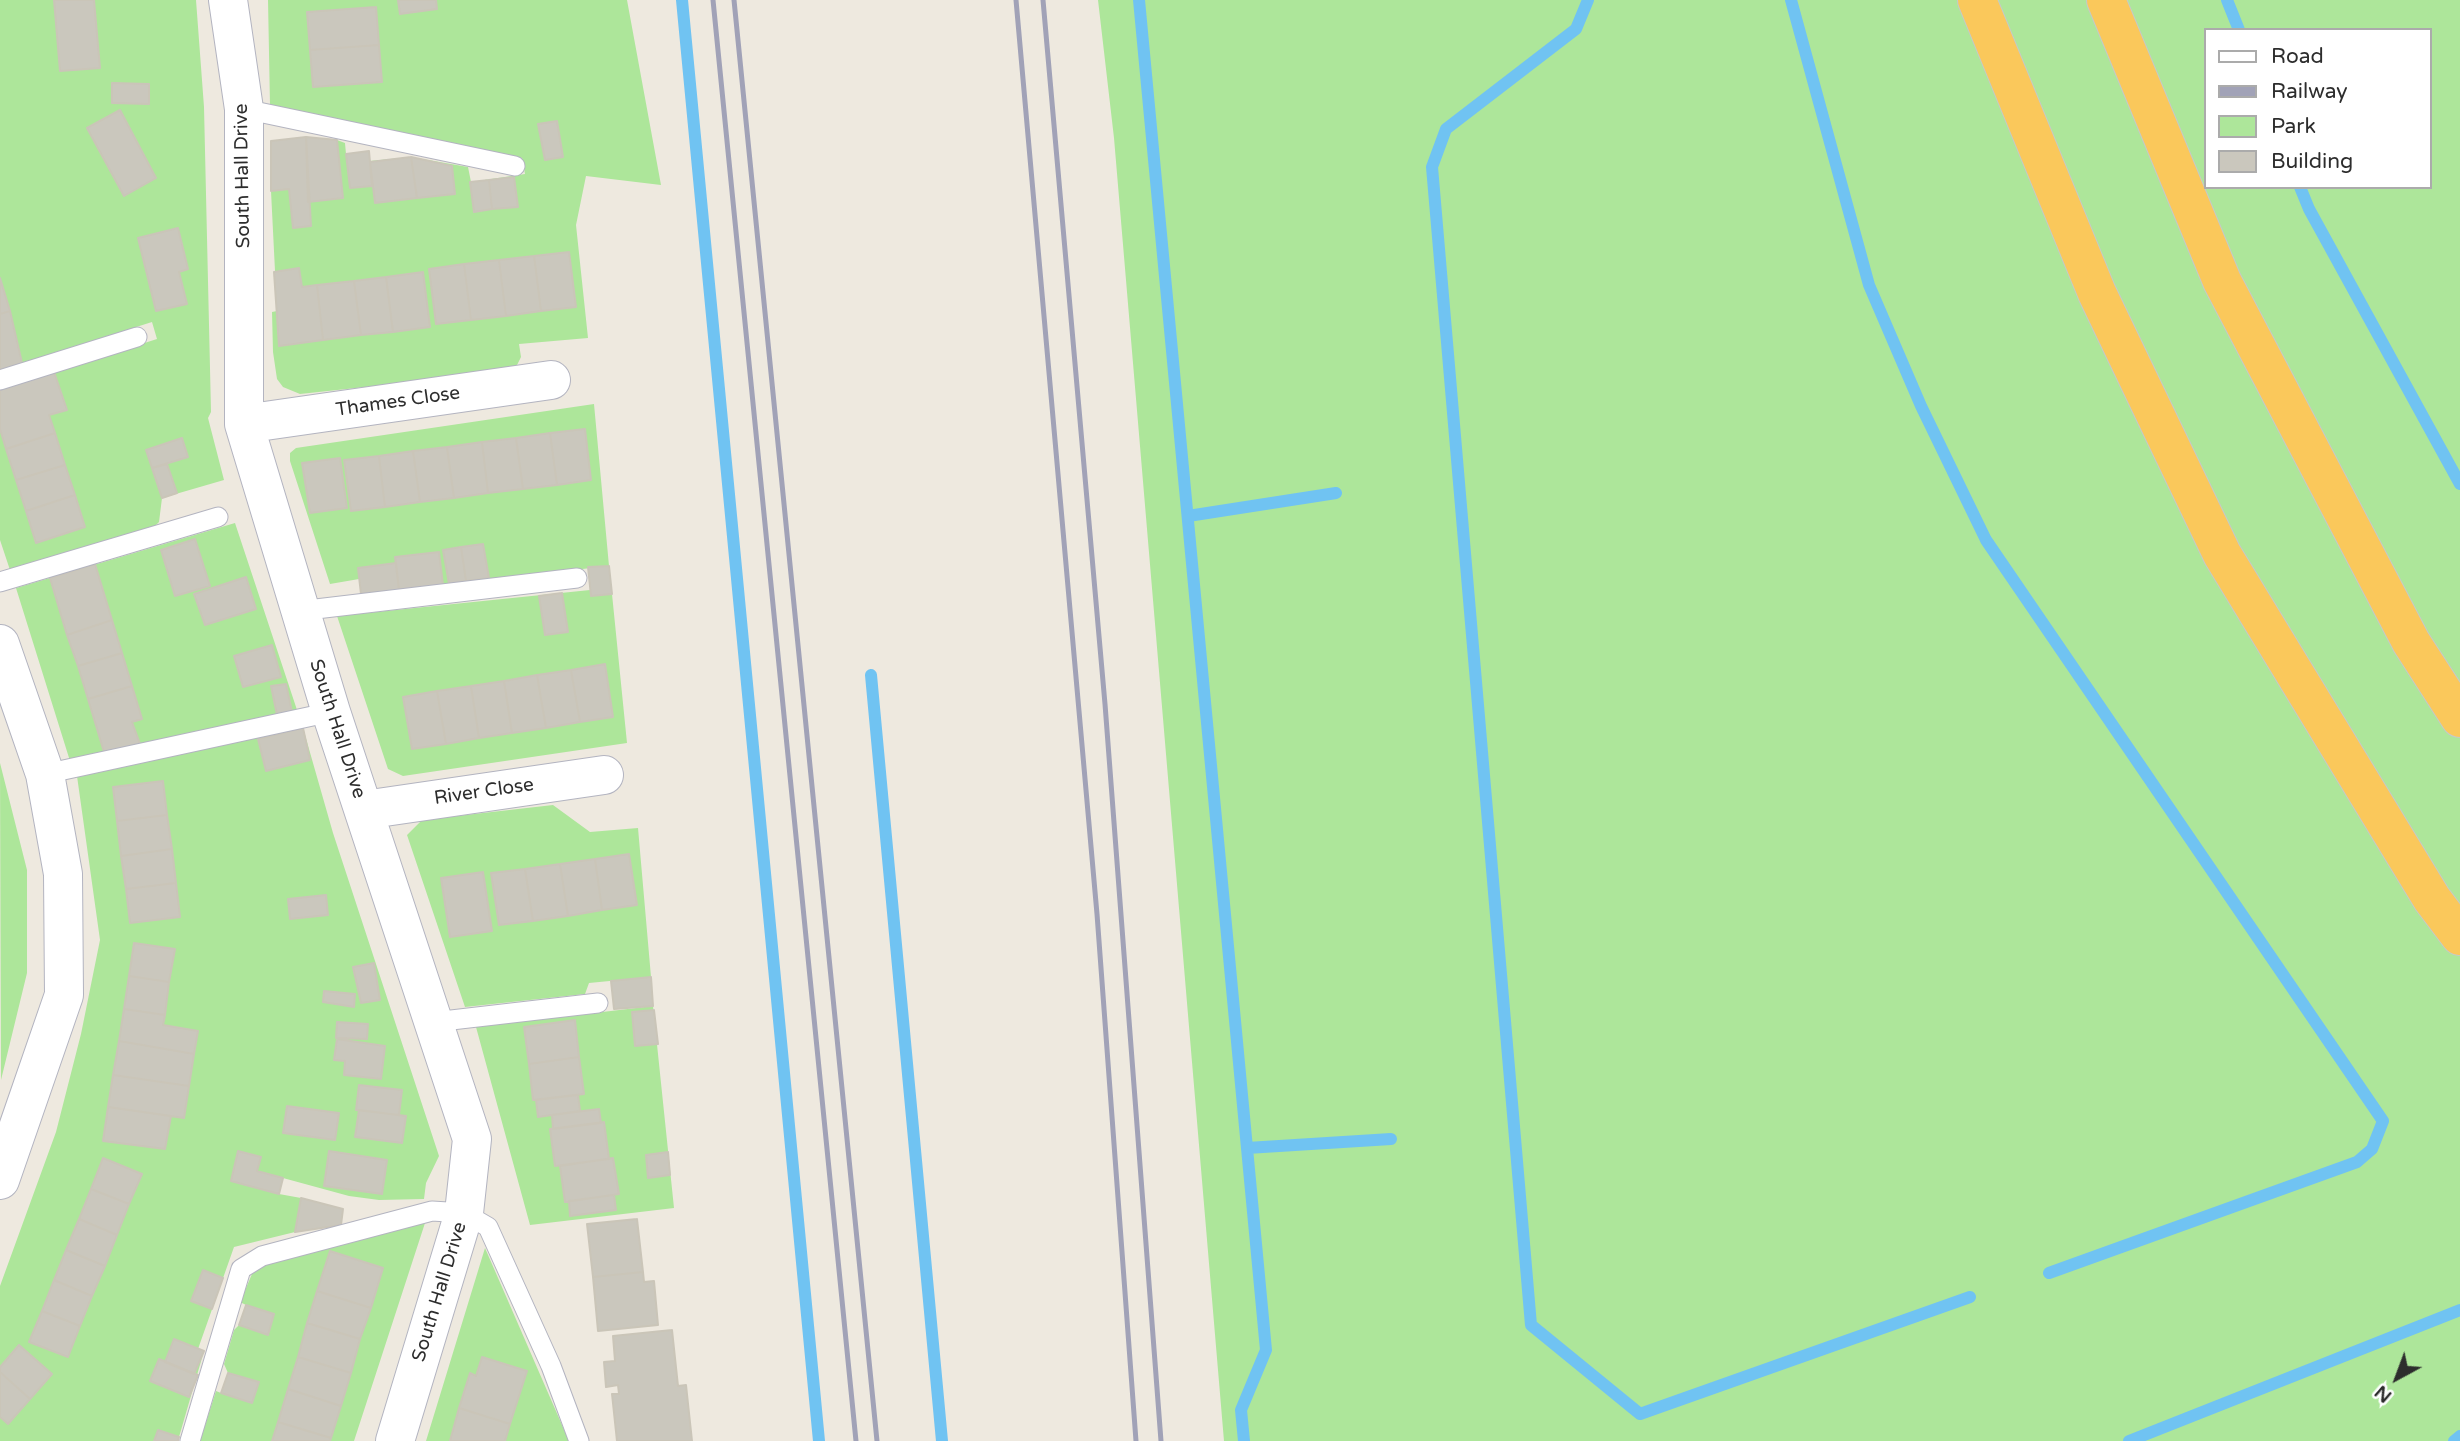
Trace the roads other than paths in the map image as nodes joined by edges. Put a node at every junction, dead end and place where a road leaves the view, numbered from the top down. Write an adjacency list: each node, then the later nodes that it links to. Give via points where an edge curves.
1 (228, 0): 4 (street, South Hall Drive)
2 (1977, 0): 21 (highway, via 2097,293 2222,554 2432,899)
3 (2106, 0): 17 (highway, via 2222,281 2411,642)
4 (244, 109): 5 (lane); 9 (street, South Hall Drive)
5 (515, 166)
6 (137, 337): 7 (lane)
7 (0, 380)
8 (551, 380): 9 (street, Thames Close)
9 (244, 424): 13 (street, South Hall Drive)
10 (218, 517): 12 (lane)
11 (577, 579): 13 (lane)
12 (0, 582)
13 (299, 611): 16 (street, South Hall Drive)
14 (0, 644): 15 (street)
15 (6, 686): 18 (street)
16 (331, 712): 18 (lane); 20 (street, South Hall Drive)
17 (2460, 718)
18 (45, 774): 24 (street, via 62,874 64,995)
19 (604, 775): 20 (street, River Close)
20 (364, 810): 23 (street, South Hall Drive)
21 (2460, 936)
22 (598, 1003): 23 (lane)
23 (434, 1022): 25 (street, South Hall Drive, via 472,1139)
24 (0, 1180)
25 (464, 1213): 26 (lane, via 432,1211 262,1256 241,1269); 27 (street, South Hall Drive); 28 (lane, via 488,1227 500,1249)
26 (190, 1441)
27 (395, 1441)
28 (579, 1441)

